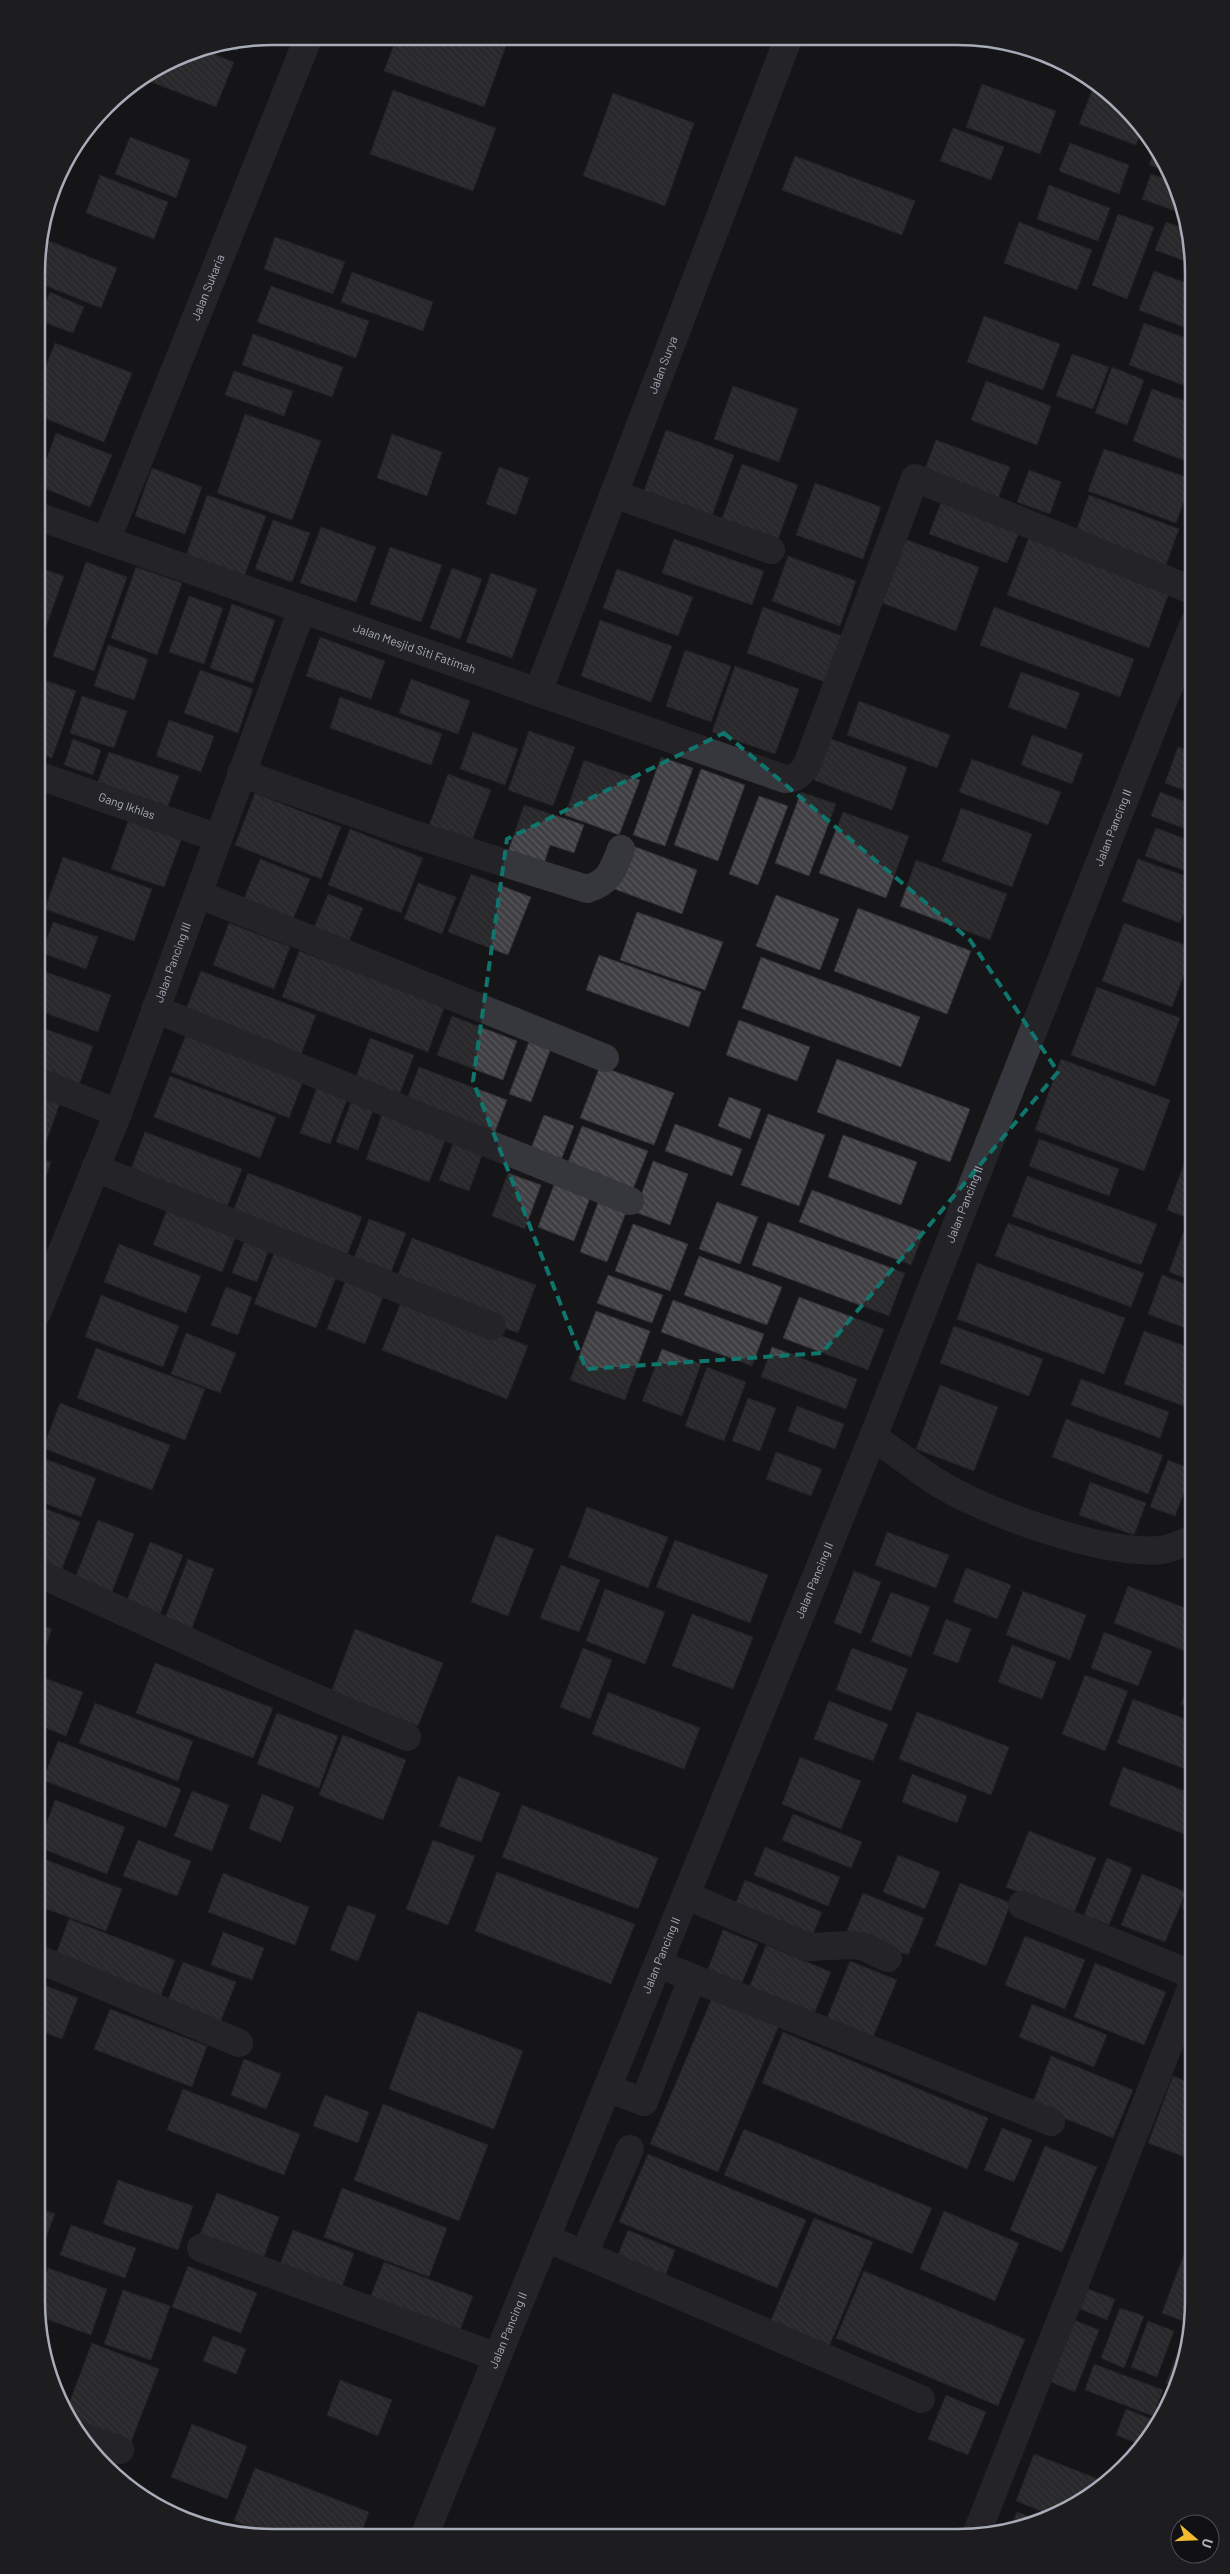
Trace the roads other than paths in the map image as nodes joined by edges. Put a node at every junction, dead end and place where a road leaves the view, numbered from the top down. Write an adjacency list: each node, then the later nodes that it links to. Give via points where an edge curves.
1 (305, 45): 5 (street, Jalan Sukaria)
2 (786, 45): 3 (street, Jalan Surya)
3 (614, 494): 6 (street); 10 (street, Jalan Surya)
4 (45, 519): 5 (street, Jalan Mesjid Siti Fatimah)
5 (107, 539): 8 (street, Jalan Mesjid Siti Fatimah)
6 (771, 550)
7 (1185, 587): 10 (street, Jalan Mesjid Siti Fatimah, via 915,478 801,774 792,779 769,776)
8 (302, 609): 10 (street, Jalan Mesjid Siti Fatimah); 11 (street, Jalan Pancing III)
9 (1185, 646): 24 (street, Jalan Pancing II)
10 (538, 692)
11 (242, 772): 13 (street, Jalan Pancing III); 14 (street, via 410,833 587,889 601,885 612,872)
12 (45, 778): 13 (street, Gang Ikhlas)
13 (218, 838): 15 (street, Jalan Pancing III)
14 (621, 849)
15 (198, 894): 16 (street, Jalan Pancing III); 17 (street)
16 (155, 1009): 19 (street, Jalan Pancing III); 21 (street)
17 (605, 1058)
18 (45, 1084): 19 (street)
19 (118, 1114): 20 (street, Jalan Pancing III)
20 (95, 1168): 22 (street, Jalan Pancing III); 23 (street)
21 (630, 1201)
22 (45, 1291)
23 (492, 1326)
24 (874, 1437): 25 (street, via 936,1482 993,1509 1066,1536 1129,1550 1164,1550); 28 (street, Jalan Pancing II)
25 (1185, 1542)
26 (45, 1576): 27 (street)
27 (407, 1737)
28 (687, 1896): 30 (street, via 808,1947 862,1946); 32 (street, Jalan Pancing II)
29 (1022, 1905): 33 (street)
30 (888, 1958)
31 (45, 1962): 36 (street)
32 (658, 1964): 34 (street); 37 (street, Jalan Pancing II)
33 (1185, 1972)
34 (692, 1979): 37 (street, via 644,2102); 38 (street)
35 (1185, 2004): 47 (street)
36 (239, 2043)
37 (607, 2088): 40 (street, Jalan Pancing II)
38 (1051, 2122)
39 (630, 2149): 42 (street)
40 (546, 2238): 42 (street); 43 (street, Jalan Pancing II)
41 (201, 2248): 43 (street)
42 (584, 2254): 44 (street)
43 (497, 2357): 48 (street, Jalan Pancing II)
44 (921, 2399)
45 (92, 2440): 46 (street)
46 (120, 2450)
47 (979, 2528)
48 (427, 2529)

